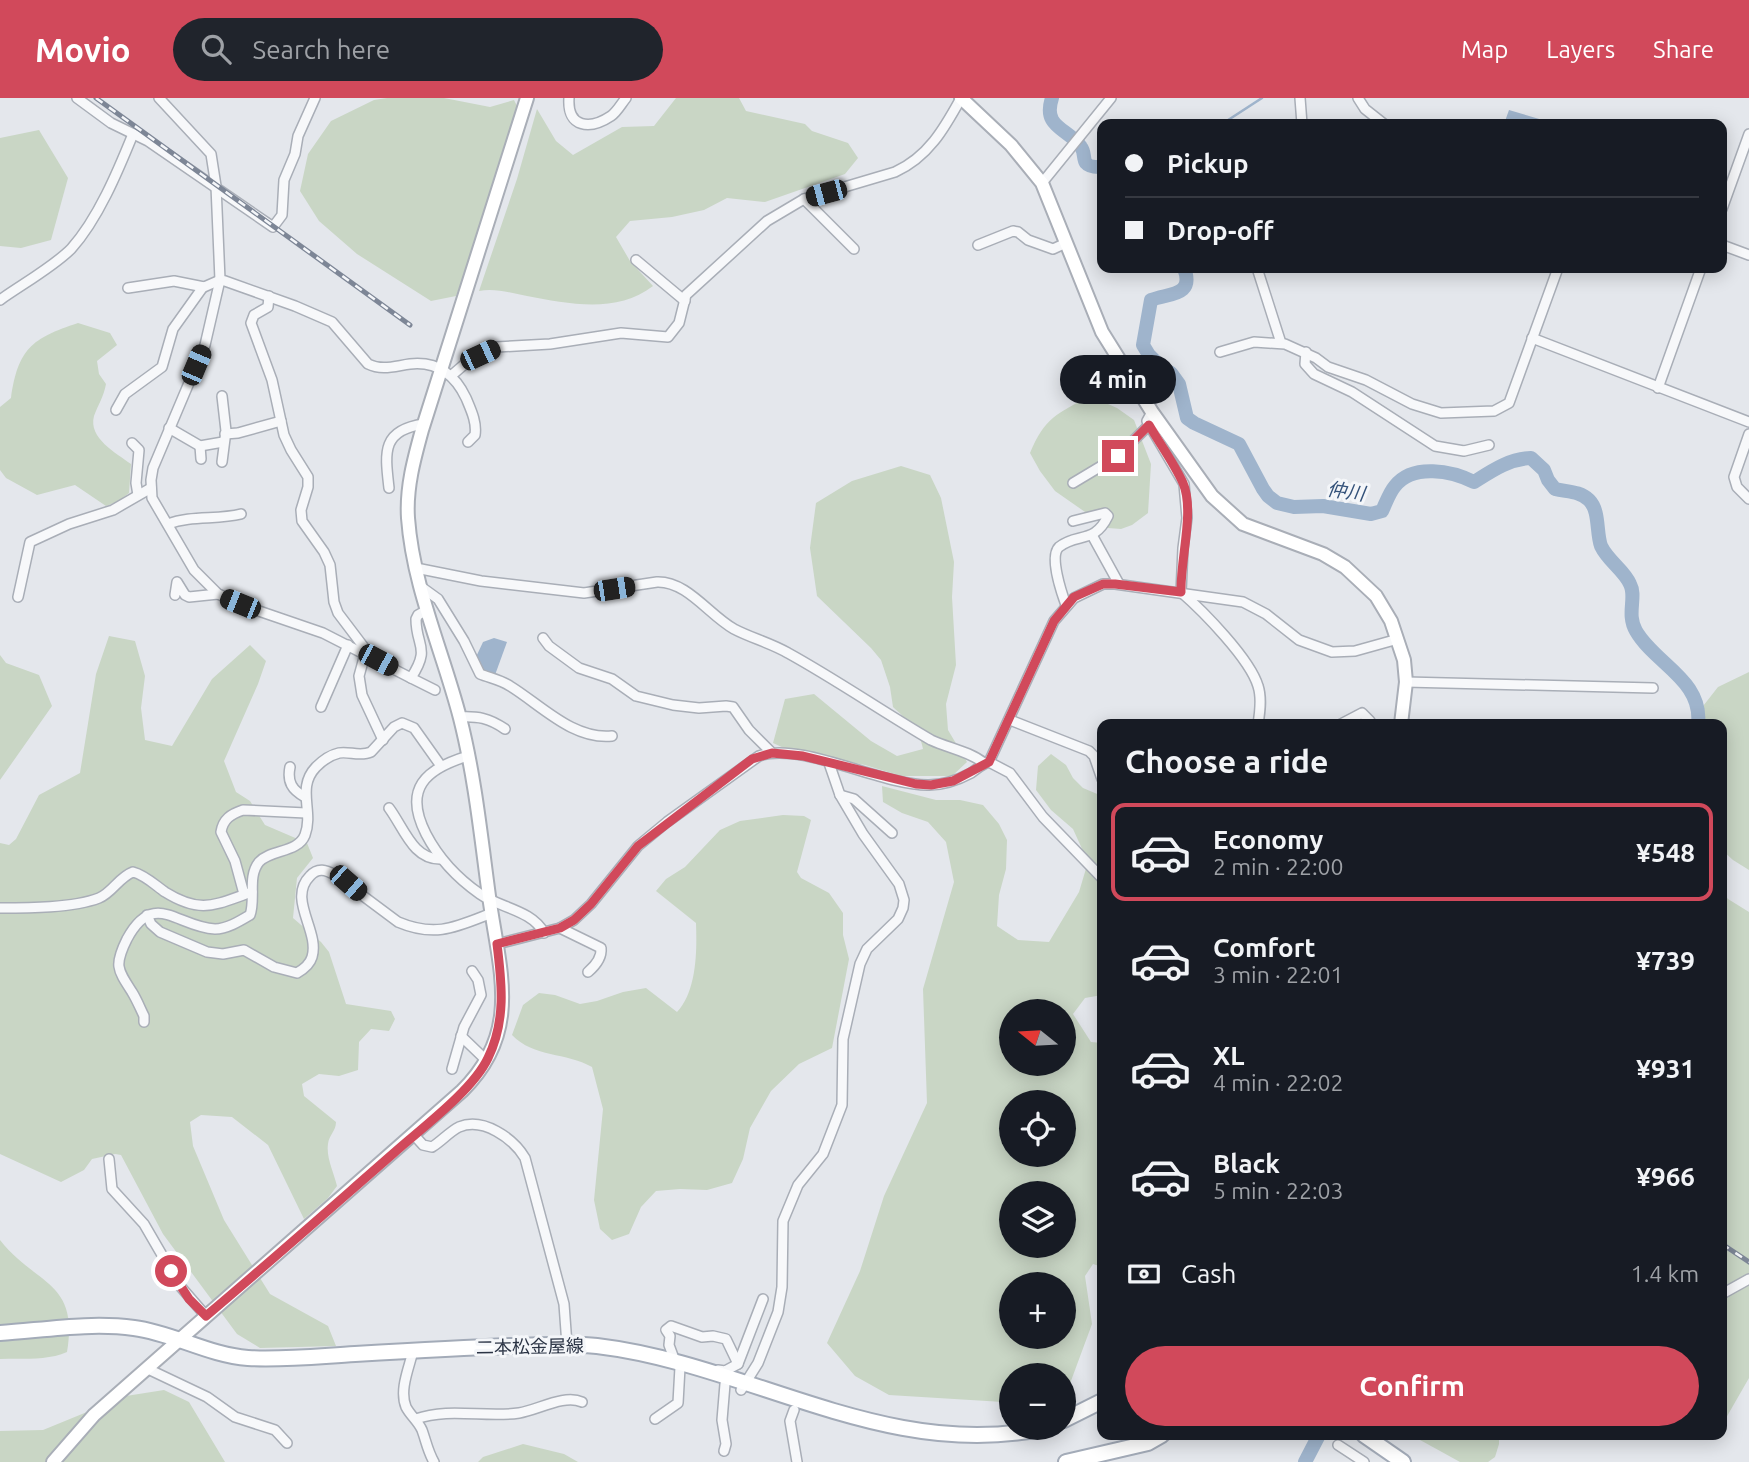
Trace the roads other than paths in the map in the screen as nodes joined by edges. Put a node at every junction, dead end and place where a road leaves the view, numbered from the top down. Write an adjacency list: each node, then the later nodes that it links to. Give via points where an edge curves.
1 (77, 98): 13 (street)
2 (159, 98): 16 (street, via 211,154)
3 (315, 98): 16 (street, via 284,180 282,215 273,227)
4 (527, 98): 38 (street)
5 (569, 98): 6 (street, via 574,122 595,123 614,115)
6 (626, 98)
7 (961, 98): 15 (street, via 1012,145); 18 (street, via 930,147 908,166)
8 (1111, 98): 15 (street)
9 (1300, 98): 11 (street)
10 (1358, 98): 12 (street)
11 (1302, 119)
12 (1378, 119)
13 (134, 134): 16 (street); 32 (street, via 112,185 75,243)
14 (1749, 134): 17 (street)
15 (1042, 183): 19 (street)
16 (216, 186): 28 (street)
17 (1727, 195)
18 (804, 199): 21 (street); 33 (street, via 754,231)
19 (1066, 243): 20 (street, via 1053,249 1013,231); 42 (street, via 1102,332)
20 (978, 245)
21 (855, 248)
22 (1727, 248): 23 (street)
23 (1749, 255)
24 (636, 260): 33 (street)
25 (1258, 273): 35 (street)
26 (1556, 273): 34 (street)
27 (1699, 273): 39 (street)
28 (220, 280): 29 (street); 31 (street); 47 (street, via 205,345)
29 (203, 287): 30 (street, via 174,281); 41 (street, via 173,330 162,367 125,394)
30 (128, 288)
31 (269, 296): 38 (street, via 332,322 373,367 416,364); 43 (street, via 270,305 254,315 251,323)
32 (0, 300)
33 (685, 300): 38 (street, via 679,323 668,337 621,333 497,347)
34 (1532, 338): 37 (street, via 1509,402 1493,411 1455,413 1424,408 1328,367); 39 (street)
35 (1281, 344): 36 (street, via 1254,342); 37 (street)
36 (1220, 352)
37 (1306, 352): 52 (street, via 1305,364 1314,374 1352,392 1435,446 1464,451)
38 (446, 373): 45 (street); 50 (street, via 466,398 475,421 475,435)
39 (1658, 388): 44 (street)
40 (222, 396): 49 (street)
41 (116, 410)
42 (1152, 412): 46 (street); 75 (street, via 1222,507 1243,524 1345,567 1376,596)
43 (281, 421): 49 (street); 77 (street, via 290,450 308,477 302,521 330,565 338,613)
44 (1749, 422)
45 (424, 424): 58 (street, via 410,426 388,443); 65 (street, via 408,487)
46 (1149, 425): 56 (street, via 1118,456); 68 (street, via 1184,484 1187,518)
47 (169, 428): 53 (street); 57 (street, via 152,468)
48 (1749, 434): 60 (street, via 1734,477)
49 (224, 438): 53 (street); 55 (street)
50 (468, 442)
51 (132, 443): 59 (street, via 139,450)
52 (1489, 445)
53 (201, 446): 54 (street)
54 (201, 459)
55 (222, 462)
56 (1073, 482)
57 (151, 488): 59 (street); 63 (street)
58 (389, 488)
59 (138, 495): 71 (street, via 113,510 30,542)
60 (1749, 499)
61 (241, 514): 63 (street)
62 (1073, 521): 64 (street, via 1105,513 1107,519)
63 (168, 524): 69 (street, via 194,570)
64 (1092, 535): 66 (street); 72 (street, via 1056,551)
65 (416, 568): 67 (street); 95 (street, via 584,593 669,582 732,628 785,652 931,740)
66 (1119, 584): 68 (street); 72 (street, via 1090,589)
67 (420, 586): 73 (street); 90 (street, via 438,599 480,674 508,685 573,727)
68 (1181, 592): 75 (street, via 1243,602 1299,640 1332,652); 84 (street, via 1255,679)
69 (218, 594): 70 (street, via 189,597 177,582); 76 (street)
70 (175, 595)
71 (18, 597)
72 (1066, 605): 88 (street, via 1054,621)
73 (427, 610): 78 (street, via 416,618 422,651); 83 (street)
74 (543, 638): 92 (street, via 579,668 612,679 636,696 673,705 733,708)
75 (1398, 639): 79 (street)
76 (348, 645): 77 (street); 82 (street)
77 (365, 654): 78 (street); 91 (street, via 359,676 362,695)
78 (411, 678): 81 (street)
79 (1406, 682): 80 (street); 87 (street)
80 (1653, 688)
81 (435, 690)
82 (321, 707)
83 (459, 717): 89 (street, via 481,717); 93 (street)
84 (1258, 719)
85 (1350, 719): 86 (street, via 1362,713)
86 (1368, 719)
87 (1402, 719)
88 (1010, 720): 95 (street); 96 (street, via 1089,751)
89 (505, 729)
90 (612, 736)
91 (383, 740): 97 (street, via 398,724 409,724); 100 (street, via 366,755 340,752 324,760 309,775)
92 (772, 753): 94 (street); 110 (street, via 752,759 667,822 638,846 584,911)
93 (468, 757): 97 (street); 107 (street)
94 (829, 763): 95 (street, via 931,785 953,781); 99 (street)
95 (986, 763): 105 (street, via 1010,773 1043,817)
96 (1097, 764)
97 (441, 766): 104 (street, via 421,786 415,802 420,822)
98 (290, 767): 100 (street, via 290,784)
99 (840, 795): 103 (street, via 854,799); 134 (street, via 899,884 903,908 898,919 867,949 860,964 843,1039 842,1105 823,1154 798,1185 783,1221 778,1312 758,1363)
100 (305, 797): 102 (street)
101 (389, 808): 104 (street, via 415,849 428,859)
102 (306, 813): 106 (street, via 302,840 259,862); 106 (street, via 243,810 226,820 221,832)
103 (892, 833)
104 (441, 859): 107 (street)
105 (1097, 873)
106 (248, 893): 108 (street, via 198,907 133,872 100,898); 109 (street, via 253,907 250,915 219,929 167,915)
107 (491, 906): 109 (street, via 441,931 409,926 335,875 318,870 307,879 302,896 313,953 297,972 274,967 246,950 207,952 160,932); 111 (street, via 534,920); 112 (street)
108 (0, 908)
109 (147, 915): 115 (street, via 132,930 118,963)
110 (560, 928): 111 (street); 114 (street, via 601,948 597,963)
111 (544, 933): 112 (street)
112 (497, 944): 117 (street, via 501,1019)
113 (472, 971): 116 (street, via 481,995)
114 (588, 972)
115 (144, 1022)
116 (461, 1036): 117 (street); 118 (street)
117 (487, 1061): 119 (street)
118 (452, 1069)
119 (414, 1135): 124 (street); 127 (street, via 432,1147 462,1126 479,1124 521,1151 564,1304)
120 (109, 1159): 124 (street, via 112,1189 145,1224 180,1286)
121 (1747, 1280): 122 (street)
122 (1727, 1291)
123 (763, 1299): 129 (street)
124 (206, 1316): 126 (street)
125 (0, 1333): 126 (main road, 二本松金屋線, via 112,1326)
126 (178, 1341): 128 (main road, 二本松金屋線, via 246,1357); 131 (street)
127 (567, 1345): 128 (main road, 二本松金屋線); 130 (main road, 二本松金屋線, via 620,1350)
128 (413, 1351): 139 (street, via 404,1400)
129 (738, 1364): 130 (street, via 726,1339 702,1337 671,1326 666,1330); 132 (street, via 725,1371)
130 (678, 1367): 132 (main road, 二本松金屋線); 140 (street, via 678,1403)
131 (148, 1368): 145 (street, via 207,1397 235,1417 275,1430); 149 (street, via 82,1427)
132 (699, 1374): 133 (main road, 二本松金屋線)
133 (725, 1384): 134 (main road, 二本松金屋線); 148 (street)
134 (741, 1390): 137 (main road, 二本松金屋線)
135 (582, 1402): 139 (street, via 504,1415 431,1413)
136 (1097, 1404): 138 (main road)
137 (794, 1410): 141 (main road, 二本松金屋線); 151 (street, via 790,1421)
138 (1076, 1414)
139 (416, 1419): 150 (street)
140 (656, 1419)
141 (842, 1428)
142 (1015, 1440): 147 (main road, via 983,1447)
143 (1153, 1440): 152 (main road)
144 (1371, 1440): 154 (main road)
145 (287, 1443)
146 (1338, 1445): 153 (street)
147 (923, 1446)
148 (724, 1451)
149 (53, 1462)
150 (435, 1462)
151 (797, 1462)
152 (1066, 1462)
153 (1364, 1462)
154 (1404, 1462)

